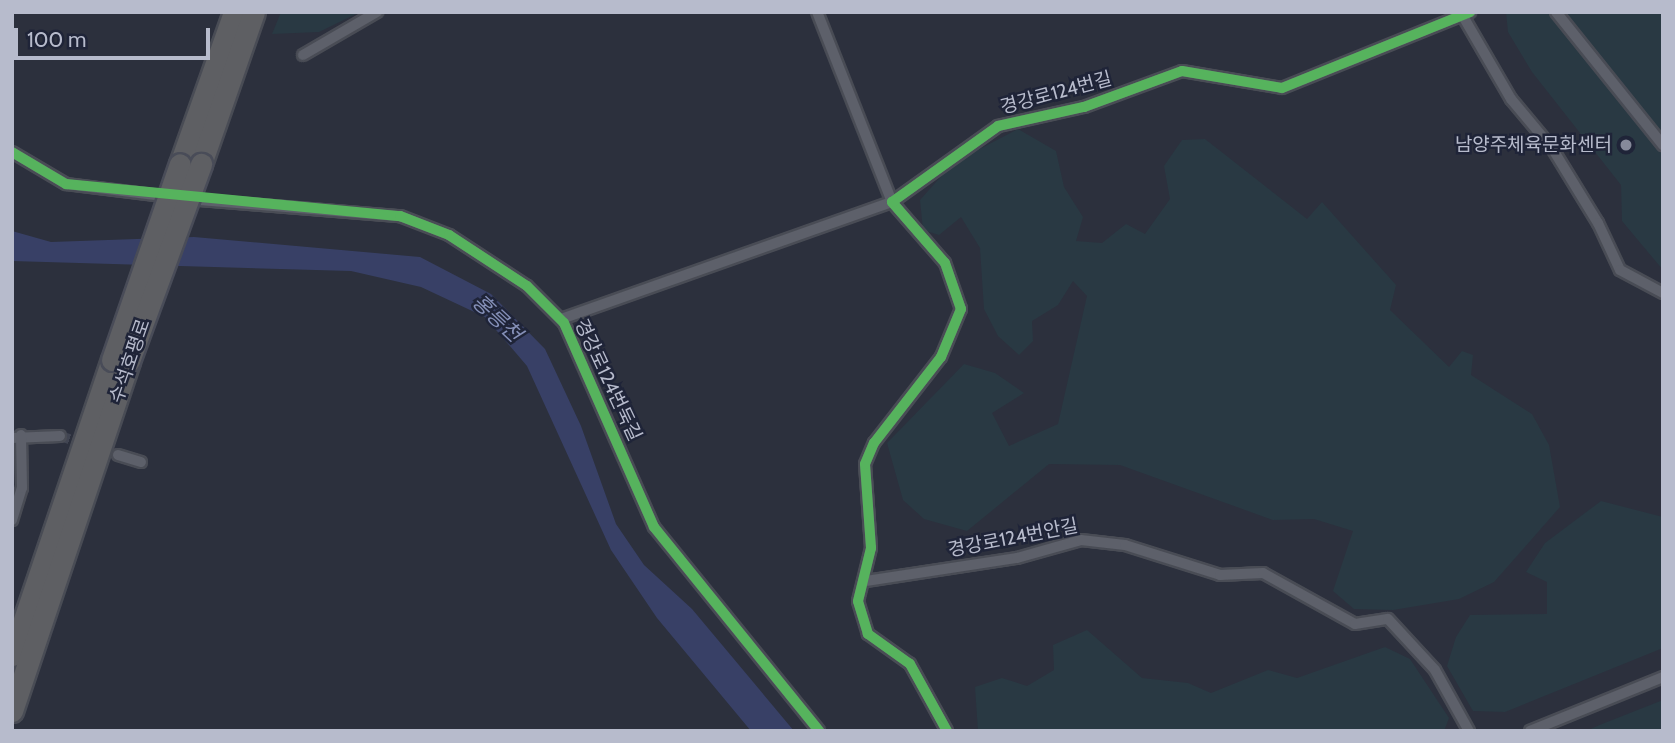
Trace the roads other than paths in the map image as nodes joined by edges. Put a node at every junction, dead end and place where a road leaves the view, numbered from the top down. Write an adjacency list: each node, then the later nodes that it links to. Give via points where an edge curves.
1 (234, 12): 10 (highway, 수석호평로)
2 (254, 12): 10 (highway, 수석호평로)
3 (377, 12): 7 (street)
4 (817, 12): 11 (street)
5 (1556, 12): 8 (street)
6 (1467, 15): 11 (street, 경강로124번길, via 1282,88 1182,71 1084,107 998,126); 12 (street, via 1511,99 1552,148 1598,223 1620,270)
7 (303, 55)
8 (1663, 145)
9 (12, 152): 13 (street, 경강로124번둑길, via 66,184 400,216 449,234 527,286)
10 (190, 164): 14 (highway, 수석호평로, bridge)
11 (892, 202): 13 (street, 경강로124번길); 20 (street, via 945,263 961,309 941,357 874,443 865,464 872,522)
12 (1663, 293)
13 (561, 319): 24 (street, 경강로124번둑길, via 654,527)
14 (120, 360): 21 (highway, 수석호평로); 23 (highway, 수석호평로)
15 (17, 436): 16 (street); 19 (street, via 22,488)
16 (60, 436)
17 (118, 455): 18 (street)
18 (141, 462)
19 (12, 520)
20 (866, 581): 25 (street, via 858,601 868,634 910,664); 26 (street, 경강로124번안길, via 1017,558 1081,540 1125,545 1220,575 1263,573 1355,624 1388,619 1434,670)
21 (12, 655)
22 (1663, 677): 27 (street)
23 (12, 711)
24 (820, 731)
25 (947, 731)
26 (1469, 731)
27 (1530, 731)

